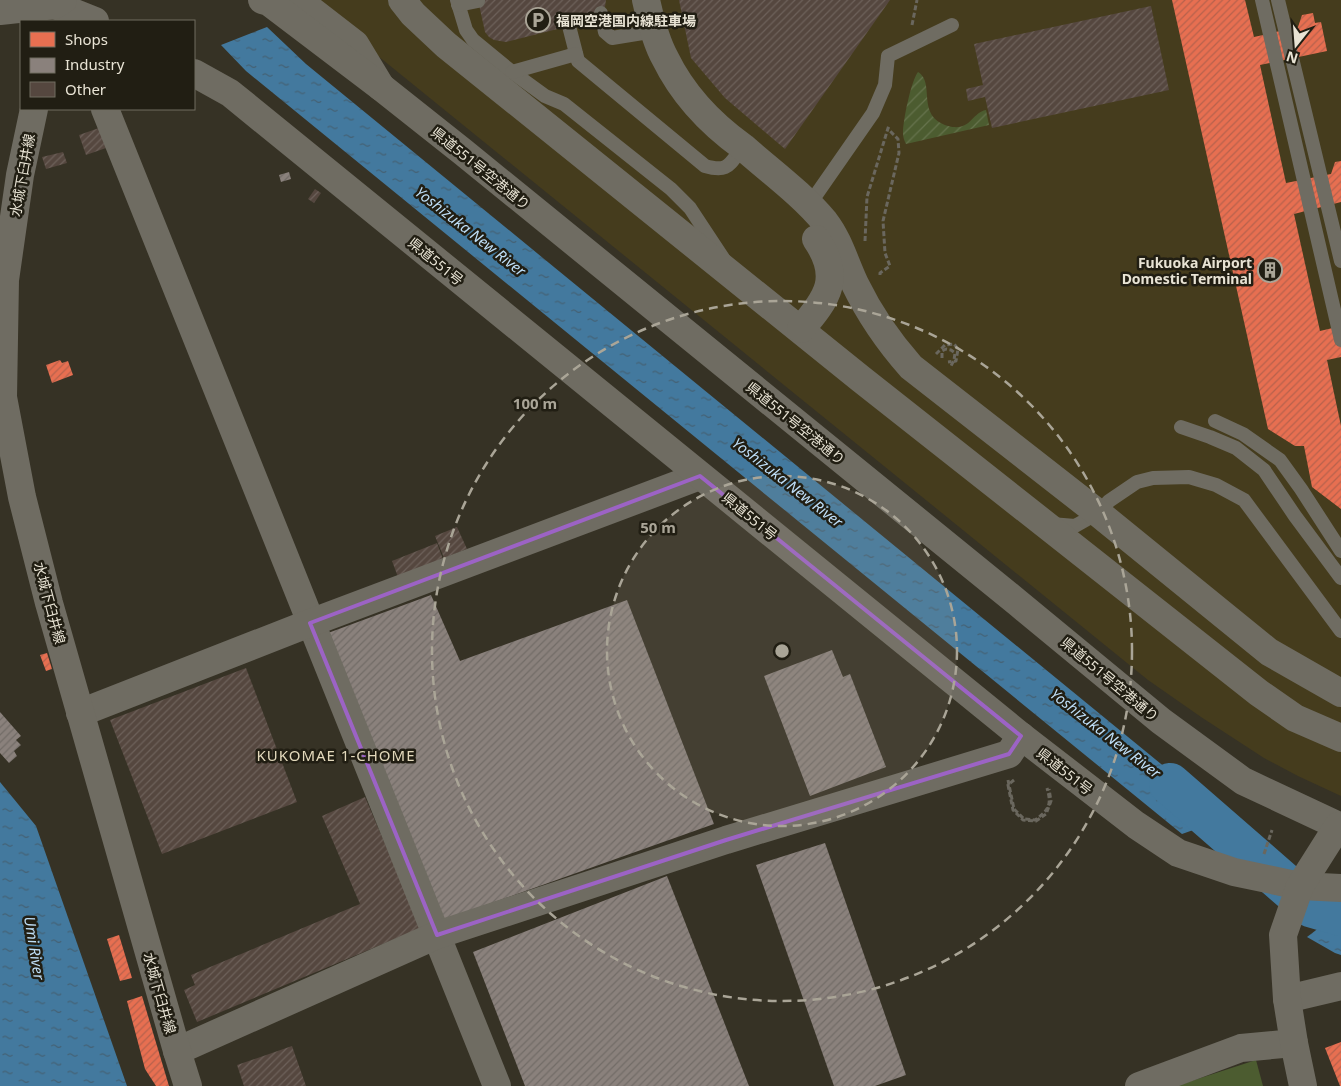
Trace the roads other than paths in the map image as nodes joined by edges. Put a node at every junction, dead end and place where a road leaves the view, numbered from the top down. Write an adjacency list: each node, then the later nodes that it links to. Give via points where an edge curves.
1 (298, 0): 19 (street, via 355,44)
2 (402, 0): 27 (street, via 446,45)
3 (646, 0): 15 (street)
4 (1262, 0): 29 (lane)
5 (1278, 0): 26 (lane)
6 (266, 1): 19 (street, 県道551号空港通り)
7 (478, 1): 8 (lane)
8 (458, 3): 17 (lane, via 466,30 473,40)
9 (58, 8): 10 (street); 12 (street)
10 (0, 11)
11 (601, 14): 15 (lane, via 605,32 612,38)
12 (92, 20)
13 (952, 25): 24 (lane, via 888,56 885,84 873,113)
14 (569, 26): 16 (lane)
15 (655, 31): 22 (street, via 664,58 692,101)
16 (576, 54): 17 (lane); 22 (lane, via 578,61 705,166 717,170 725,168)
17 (512, 72): 27 (lane, via 545,96 564,104 671,189 690,208)
18 (195, 73): 32 (street, 県道551号, via 237,99)
19 (382, 87): 43 (street, 県道551号空港通り, via 1161,721 1243,781)
20 (34, 110): 25 (street, 水城下臼井線)
21 (105, 110): 37 (street)
22 (743, 146): 23 (street)
23 (770, 172): 24 (street); 28 (street, via 824,251 829,272 830,284 819,308)
24 (809, 205): 33 (street, via 838,243 868,309 888,340 911,366)
25 (7, 223): 40 (street, 水城下臼井線, via 3,397 22,498)
26 (1341, 261)
27 (736, 277): 28 (street)
28 (801, 330): 34 (street)
29 (1341, 340)
30 (1215, 421): 35 (lane, via 1243,434 1280,460)
31 (1181, 427): 36 (lane, via 1236,448 1264,470)
32 (700, 476): 37 (street); 41 (street, 県道551号)
33 (1098, 513): 34 (lane, via 1075,526); 38 (lane, via 1137,482 1153,478 1189,477 1216,486 1244,500); 39 (street, via 1269,652)
34 (1043, 523): 42 (street, via 1259,693 1294,718)
35 (1341, 551)
36 (1341, 578)
37 (310, 623): 40 (street); 46 (street)
38 (1341, 631)
39 (1341, 693)
40 (80, 713): 50 (street, 水城下臼井線)
41 (1021, 736): 44 (street, 県道551号, via 1136,825 1178,853 1234,872); 46 (street, via 1009,754 726,840)
42 (1341, 738)
43 (1339, 826): 44 (street)
44 (1300, 886): 45 (street, 県道551号); 48 (street, via 1283,935)
45 (1341, 888)
46 (437, 935): 50 (street); 52 (street)
47 (1341, 986): 48 (street)
48 (1287, 999): 49 (street)
49 (1294, 1043): 53 (street, via 1242,1048); 54 (street)
50 (177, 1051): 51 (street, 水城下臼井線)
51 (188, 1086)
52 (497, 1086)
53 (1138, 1086)
54 (1303, 1086)

